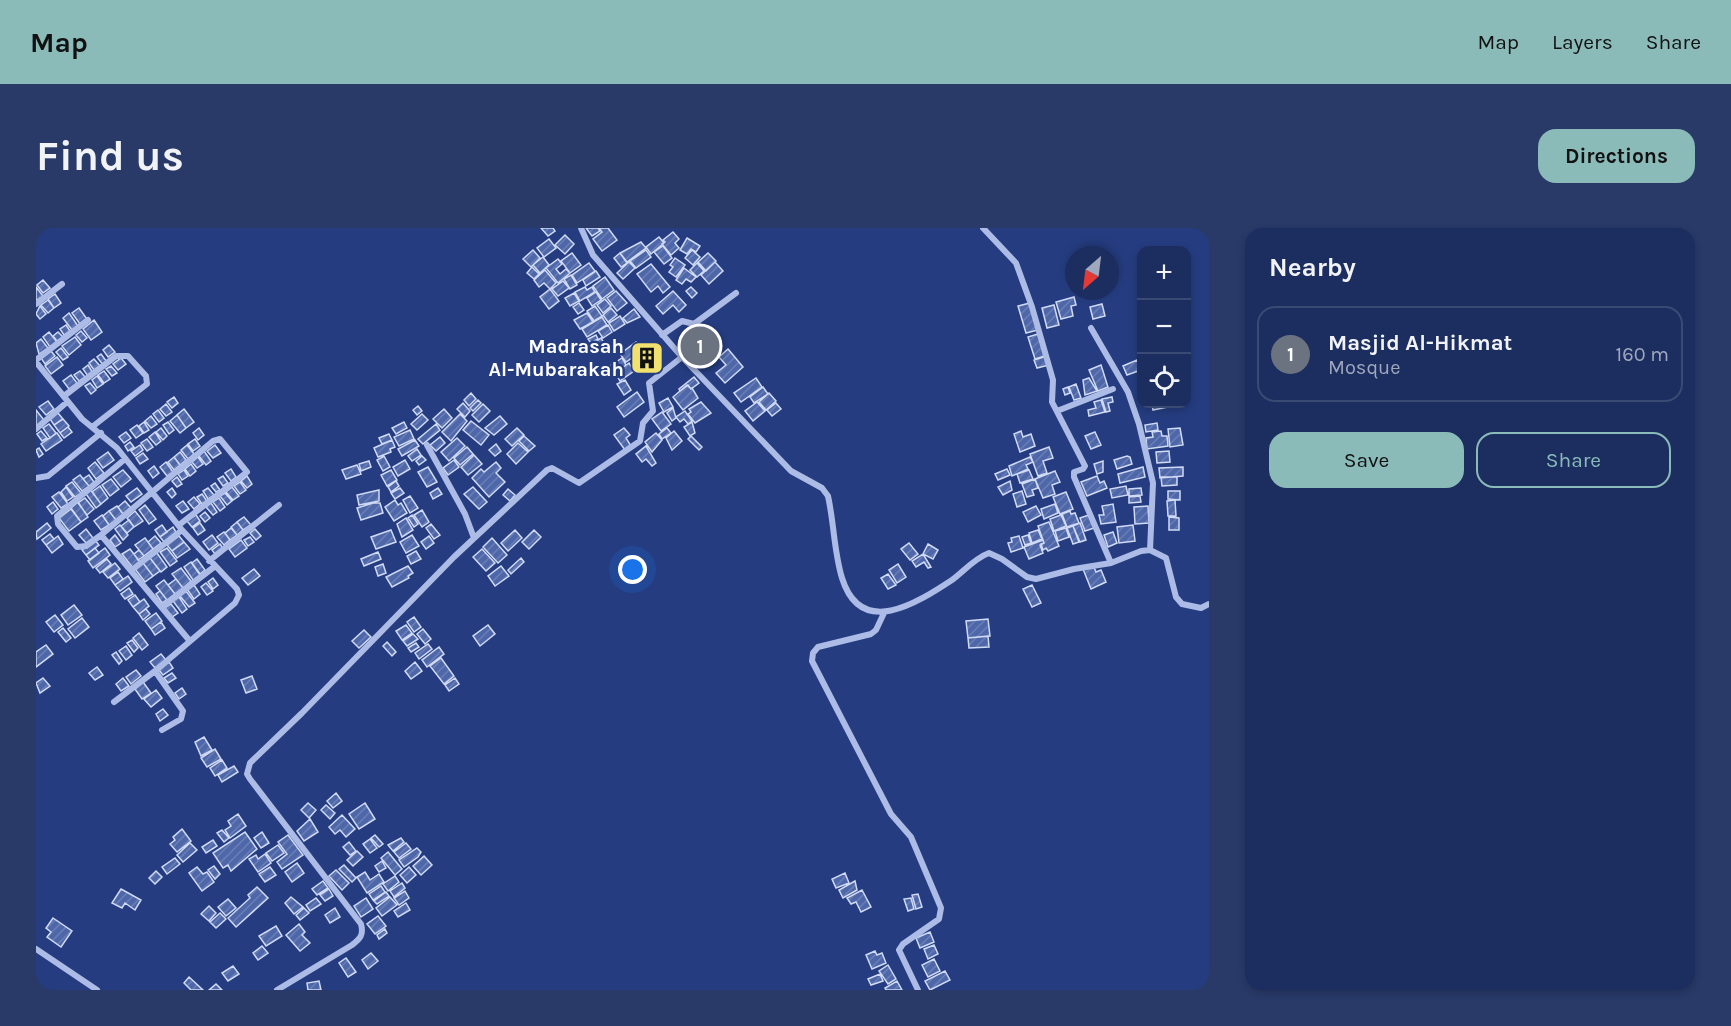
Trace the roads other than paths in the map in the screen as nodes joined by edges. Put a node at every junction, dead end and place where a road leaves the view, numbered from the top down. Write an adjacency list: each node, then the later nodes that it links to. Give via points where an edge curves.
1 (581, 228): 8 (street, via 593,255)
2 (983, 228): 13 (street, via 1016,263 1053,380 1051,400)
3 (62, 284): 5 (street)
4 (736, 293): 8 (street, via 694,324 681,321)
5 (36, 304)
6 (88, 320): 10 (street)
7 (1091, 328): 25 (street, via 1128,392 1139,424 1153,483)
8 (662, 335): 9 (street)
9 (682, 357): 24 (street, via 648,383 653,411 643,423 640,441 579,483 550,468); 32 (street, via 791,471 822,488 828,496 843,579 857,604 866,611)
10 (37, 365): 12 (street)
11 (1113, 389): 13 (street)
12 (66, 399): 14 (street); 14 (street, via 116,356 129,356 146,376 147,384); 15 (street)
13 (1057, 411): 27 (street, via 1085,466 1074,472 1074,477)
14 (92, 427): 16 (street)
15 (36, 429)
16 (100, 433): 18 (street); 19 (street, via 48,476)
17 (427, 445): 24 (street)
18 (125, 459): 20 (street); 23 (street, via 57,516 58,524 76,547 86,546)
19 (36, 478)
20 (153, 493): 22 (street); 22 (street, via 219,438 247,470); 23 (street)
21 (279, 505): 26 (street)
22 (180, 527): 26 (street); 29 (street)
23 (101, 535): 29 (street)
24 (474, 538): 39 (street, via 250,763 250,779 363,929 360,939 352,945)
25 (1150, 550): 27 (street); 30 (street, via 1166,558 1176,597 1182,604 1201,608)
26 (209, 561): 28 (street)
27 (1111, 563): 32 (street, via 1036,579 1027,578 989,553 952,580 902,608)
28 (214, 567): 31 (street); 33 (street, via 239,595 235,603)
29 (132, 570): 31 (street)
30 (1209, 604)
31 (162, 607): 33 (street)
32 (884, 613): 40 (street, via 871,634 818,647 812,661 891,814 911,837 941,908 939,920 899,950)
33 (189, 640): 34 (street)
34 (154, 671): 35 (street); 36 (street, via 183,711 181,720)
35 (114, 702)
36 (162, 730)
37 (36, 948): 38 (street)
38 (97, 990)
39 (277, 990)
40 (918, 990)

